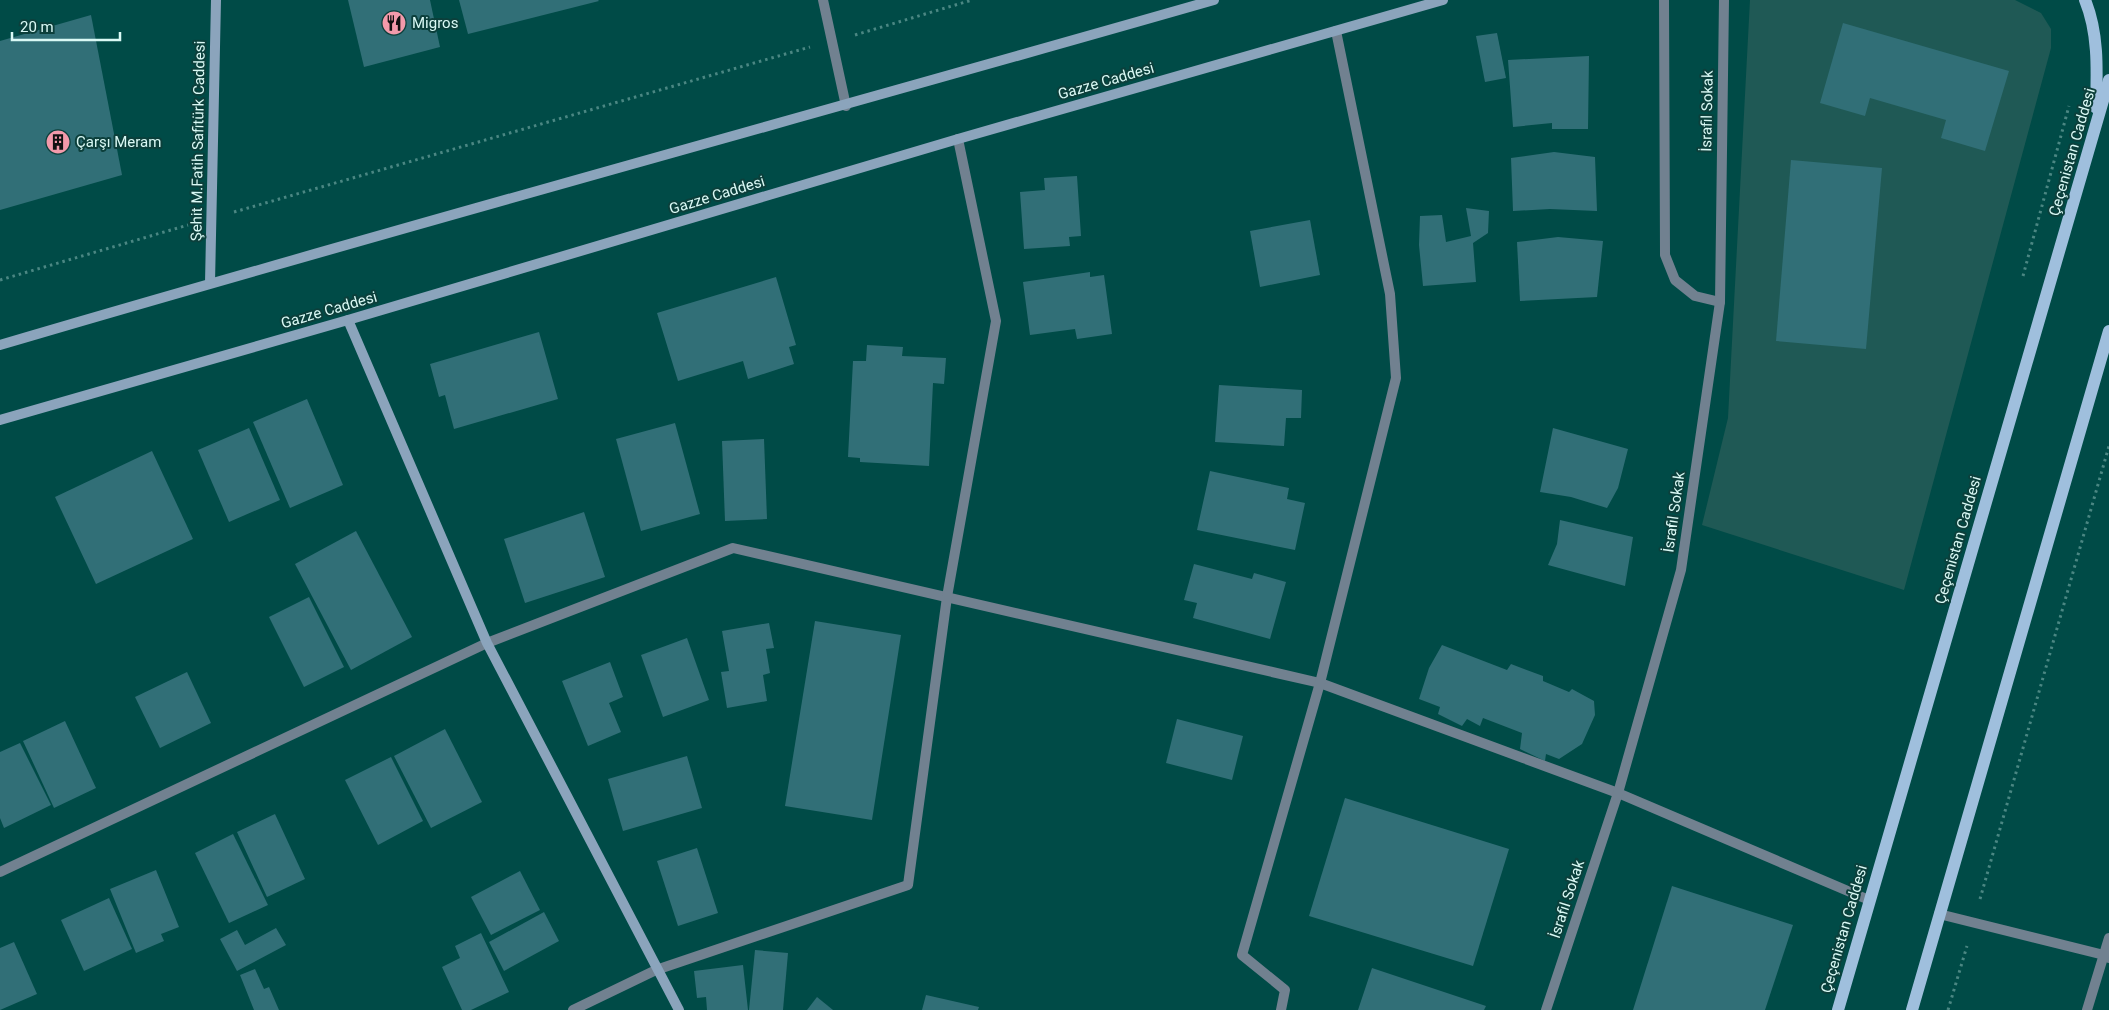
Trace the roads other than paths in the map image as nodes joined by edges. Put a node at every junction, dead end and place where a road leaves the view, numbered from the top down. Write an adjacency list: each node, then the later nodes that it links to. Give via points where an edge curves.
1 (216, 0): 13 (main road, Şehit M.Fatih Safitürk Caddesi)
2 (823, 0): 10 (street)
3 (1214, 0): 10 (main road)
4 (1443, 0): 8 (main road, Gazze Caddesi)
5 (1664, 0): 14 (street, via 1665,255 1675,280 1695,296)
6 (1724, 0): 14 (street, İsrafil Sokak)
7 (2085, 0): 11 (main road, via 2091,14 2097,60)
8 (1336, 31): 12 (main road, Gazze Caddesi); 21 (street, via 1390,294 1396,378)
9 (2109, 80): 11 (main road, Çeçenistan Caddesi)
10 (846, 106): 13 (main road)
11 (2096, 127): 24 (main road, Çeçenistan Caddesi)
12 (958, 139): 15 (main road, Gazze Caddesi); 19 (street, via 996,321)
13 (210, 283): 17 (main road)
14 (1720, 302): 22 (street, İsrafil Sokak, via 1681,570)
15 (348, 320): 18 (main road, Gazze Caddesi); 20 (main road)
16 (2109, 331): 25 (main road)
17 (0, 345)
18 (0, 420)
19 (947, 597): 20 (street, via 733,548); 21 (street); 28 (street, via 908,885)
20 (486, 643): 23 (street); 28 (main road)
21 (1320, 683): 22 (street); 31 (street, via 1242,955 1285,990)
22 (1618, 792): 24 (street); 32 (street, İsrafil Sokak)
23 (0, 872)
24 (1869, 900): 33 (main road, Çeçenistan Caddesi)
25 (1939, 914): 27 (street); 34 (main road)
26 (2109, 938): 27 (street)
27 (2106, 957): 35 (street)
28 (656, 970): 29 (street); 30 (main road)
29 (573, 1010)
30 (679, 1010)
31 (1281, 1010)
32 (1546, 1010)
33 (1838, 1010)
34 (1912, 1010)
35 (2087, 1010)

